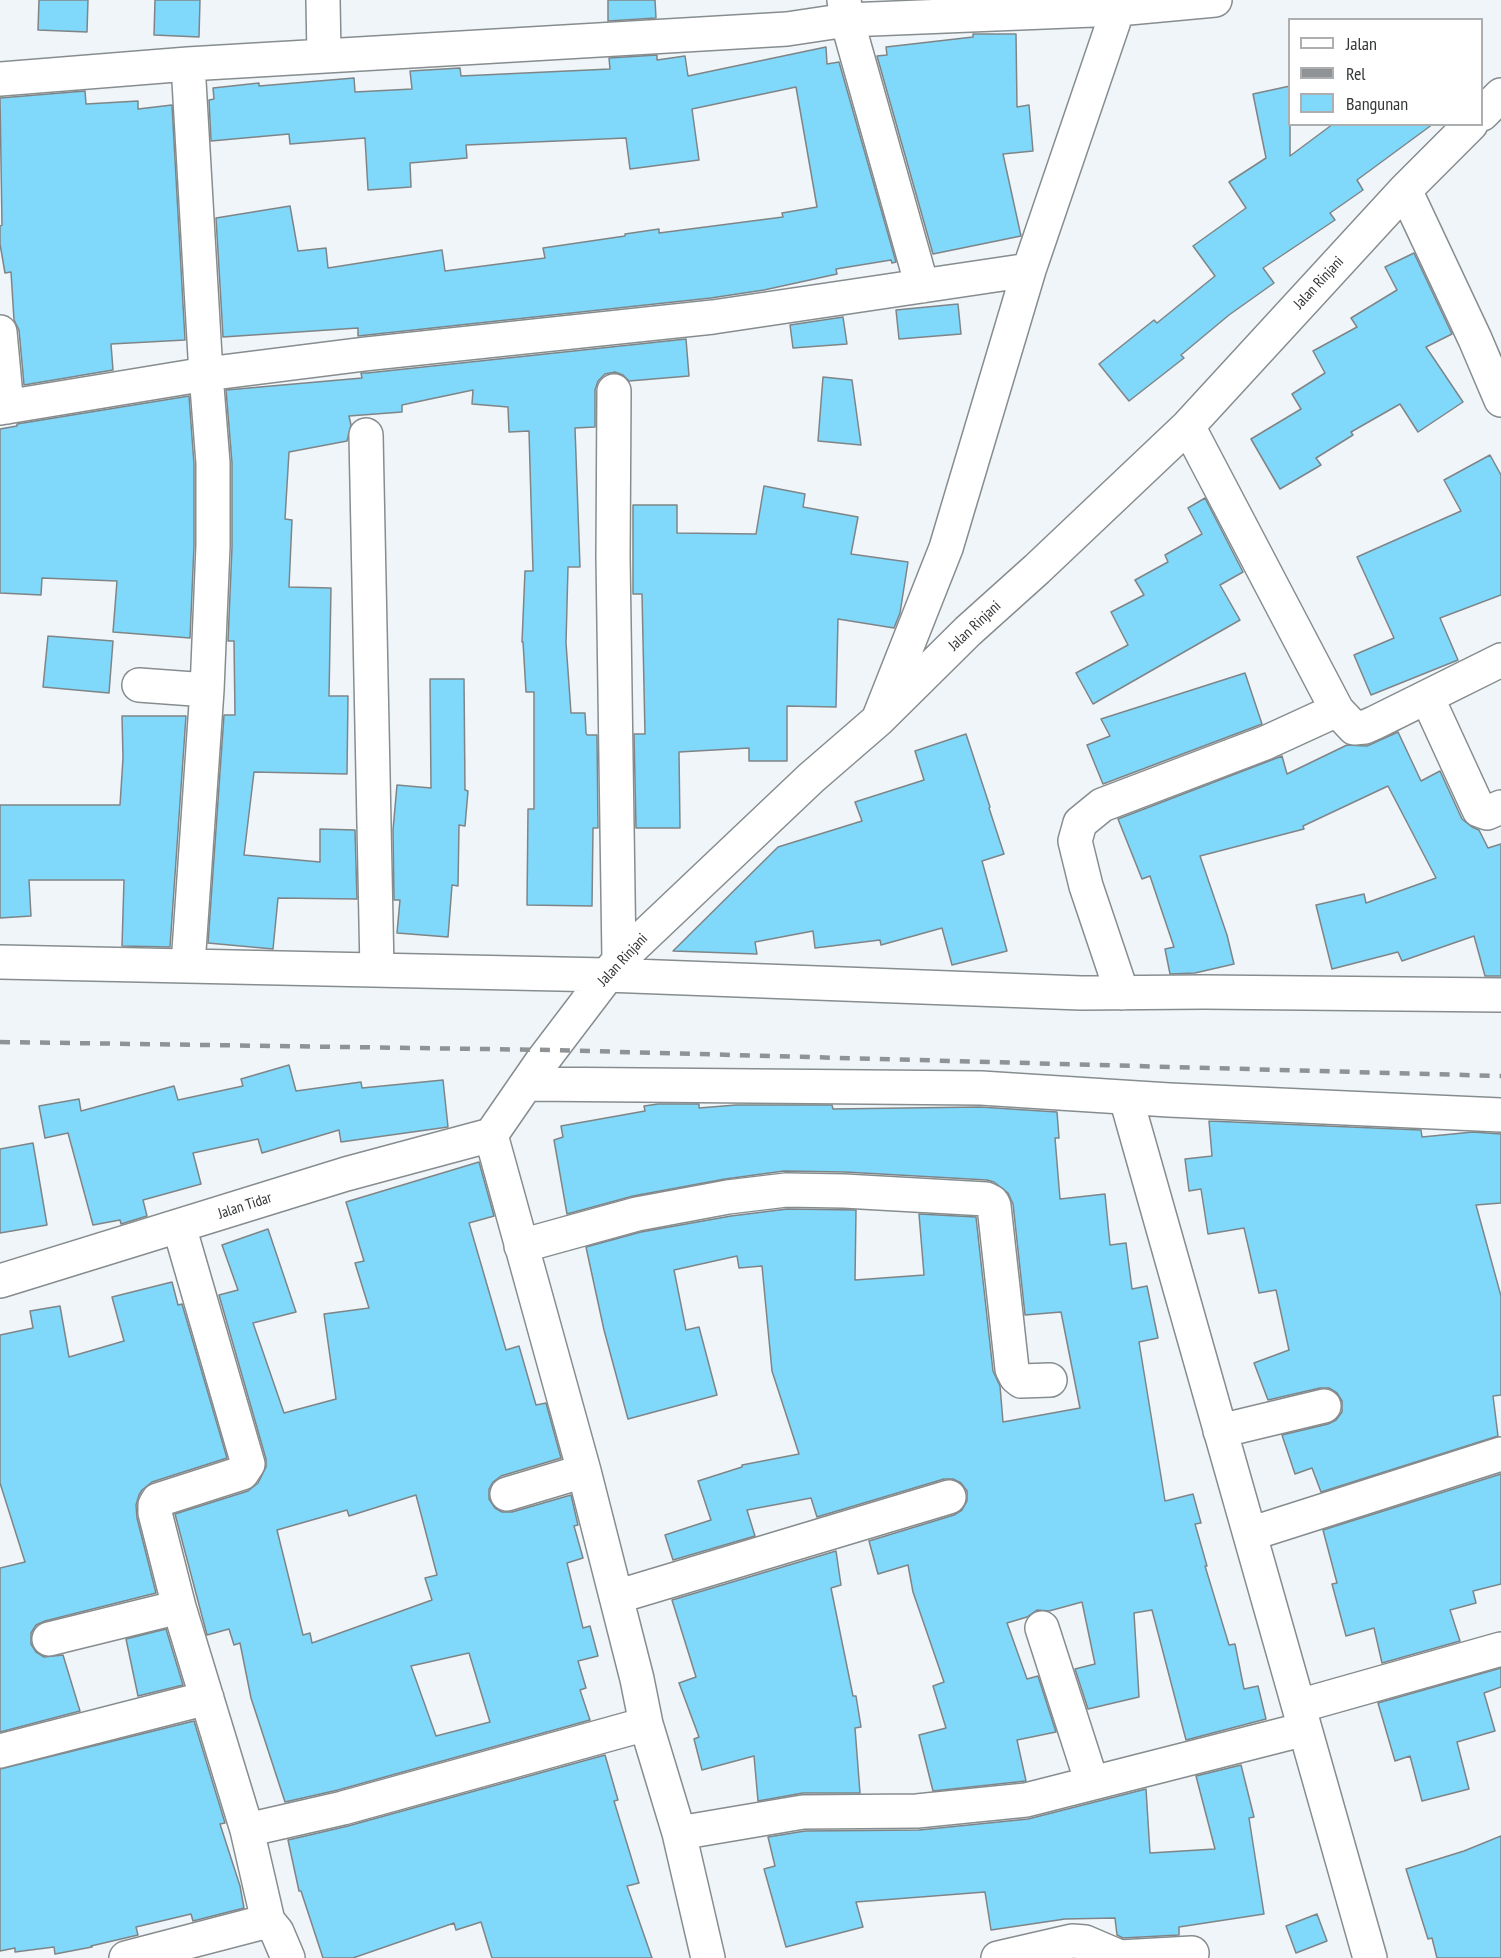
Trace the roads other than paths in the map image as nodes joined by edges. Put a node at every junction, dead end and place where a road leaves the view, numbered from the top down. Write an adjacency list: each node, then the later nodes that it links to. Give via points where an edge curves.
1 (323, 0): 5 (street)
2 (1215, 0): 3 (street, via 1180,5)
3 (1119, 5): 4 (street); 12 (street)
4 (845, 10): 5 (street, via 787,29); 13 (street)
5 (324, 56): 6 (street)
6 (188, 64): 7 (street); 15 (street)
7 (0, 79)
8 (1501, 95): 9 (street)
9 (1483, 113)
10 (1469, 126): 11 (street, Jalan Rinjani)
11 (1405, 190): 17 (street); 19 (street, Jalan Rinjani)
12 (1029, 270): 13 (street); 26 (street, via 946,548)
13 (922, 286): 15 (street, via 713,317)
14 (0, 332): 18 (street)
15 (206, 374): 18 (street); 23 (street, via 213,463)
16 (614, 391): 30 (street)
17 (1501, 400)
18 (4, 407)
19 (1188, 426): 25 (street); 26 (street, Jalan Rinjani)
20 (366, 435): 31 (street)
21 (1501, 660): 24 (street)
22 (139, 685): 23 (street)
23 (207, 690): 29 (street)
24 (1427, 697): 25 (street, via 1365,727 1354,728); 27 (street, via 1479,810 1487,813)
25 (1337, 710): 32 (street, via 1265,743 1102,805 1080,823 1075,841 1086,886)
26 (878, 720): 30 (street, Jalan Rinjani, via 811,778)
27 (1501, 807)
28 (0, 962): 29 (street)
29 (188, 965): 31 (street)
30 (613, 968): 31 (street); 32 (street); 34 (street, Jalan Rinjani)
31 (377, 970)
32 (1122, 993): 33 (street)
33 (1501, 994)
34 (527, 1084): 35 (street, via 981,1088); 37 (street, Jalan Rinjani)
35 (1126, 1098): 36 (street); 43 (street)
36 (1501, 1115)
37 (491, 1135): 38 (street, Jalan Tidar, via 346,1174); 39 (street)
38 (179, 1226): 40 (street, Jalan Tidar); 50 (street, via 248,1464 242,1473 156,1502 156,1523)
39 (520, 1246): 41 (street, via 637,1214 786,1190 986,1199 994,1206 1012,1369 1021,1381); 45 (street)
40 (0, 1281)
41 (1050, 1380)
42 (1324, 1406): 43 (street)
43 (1220, 1431): 48 (street)
44 (1501, 1454): 48 (street)
45 (584, 1471): 46 (street); 49 (street)
46 (507, 1494)
47 (950, 1497): 49 (street)
48 (1250, 1534): 55 (street)
49 (616, 1597): 56 (street)
50 (179, 1607): 52 (street); 54 (street)
51 (1042, 1628): 58 (street)
52 (49, 1640)
53 (1501, 1648): 55 (street)
54 (207, 1698): 57 (street); 59 (street)
55 (1302, 1718): 58 (street); 67 (street)
56 (646, 1724): 59 (street, via 343,1808); 60 (street)
57 (0, 1751)
58 (1092, 1783): 60 (street, via 1026,1800 917,1810 803,1812)
59 (247, 1830): 61 (street)
60 (679, 1833): 65 (street)
61 (268, 1921): 63 (street); 64 (street)
62 (1192, 1953): 66 (street, via 1120,1957 1085,1942 1072,1941)
63 (126, 1958)
64 (288, 1958)
65 (708, 1958)
66 (998, 1958)
67 (1370, 1958)

